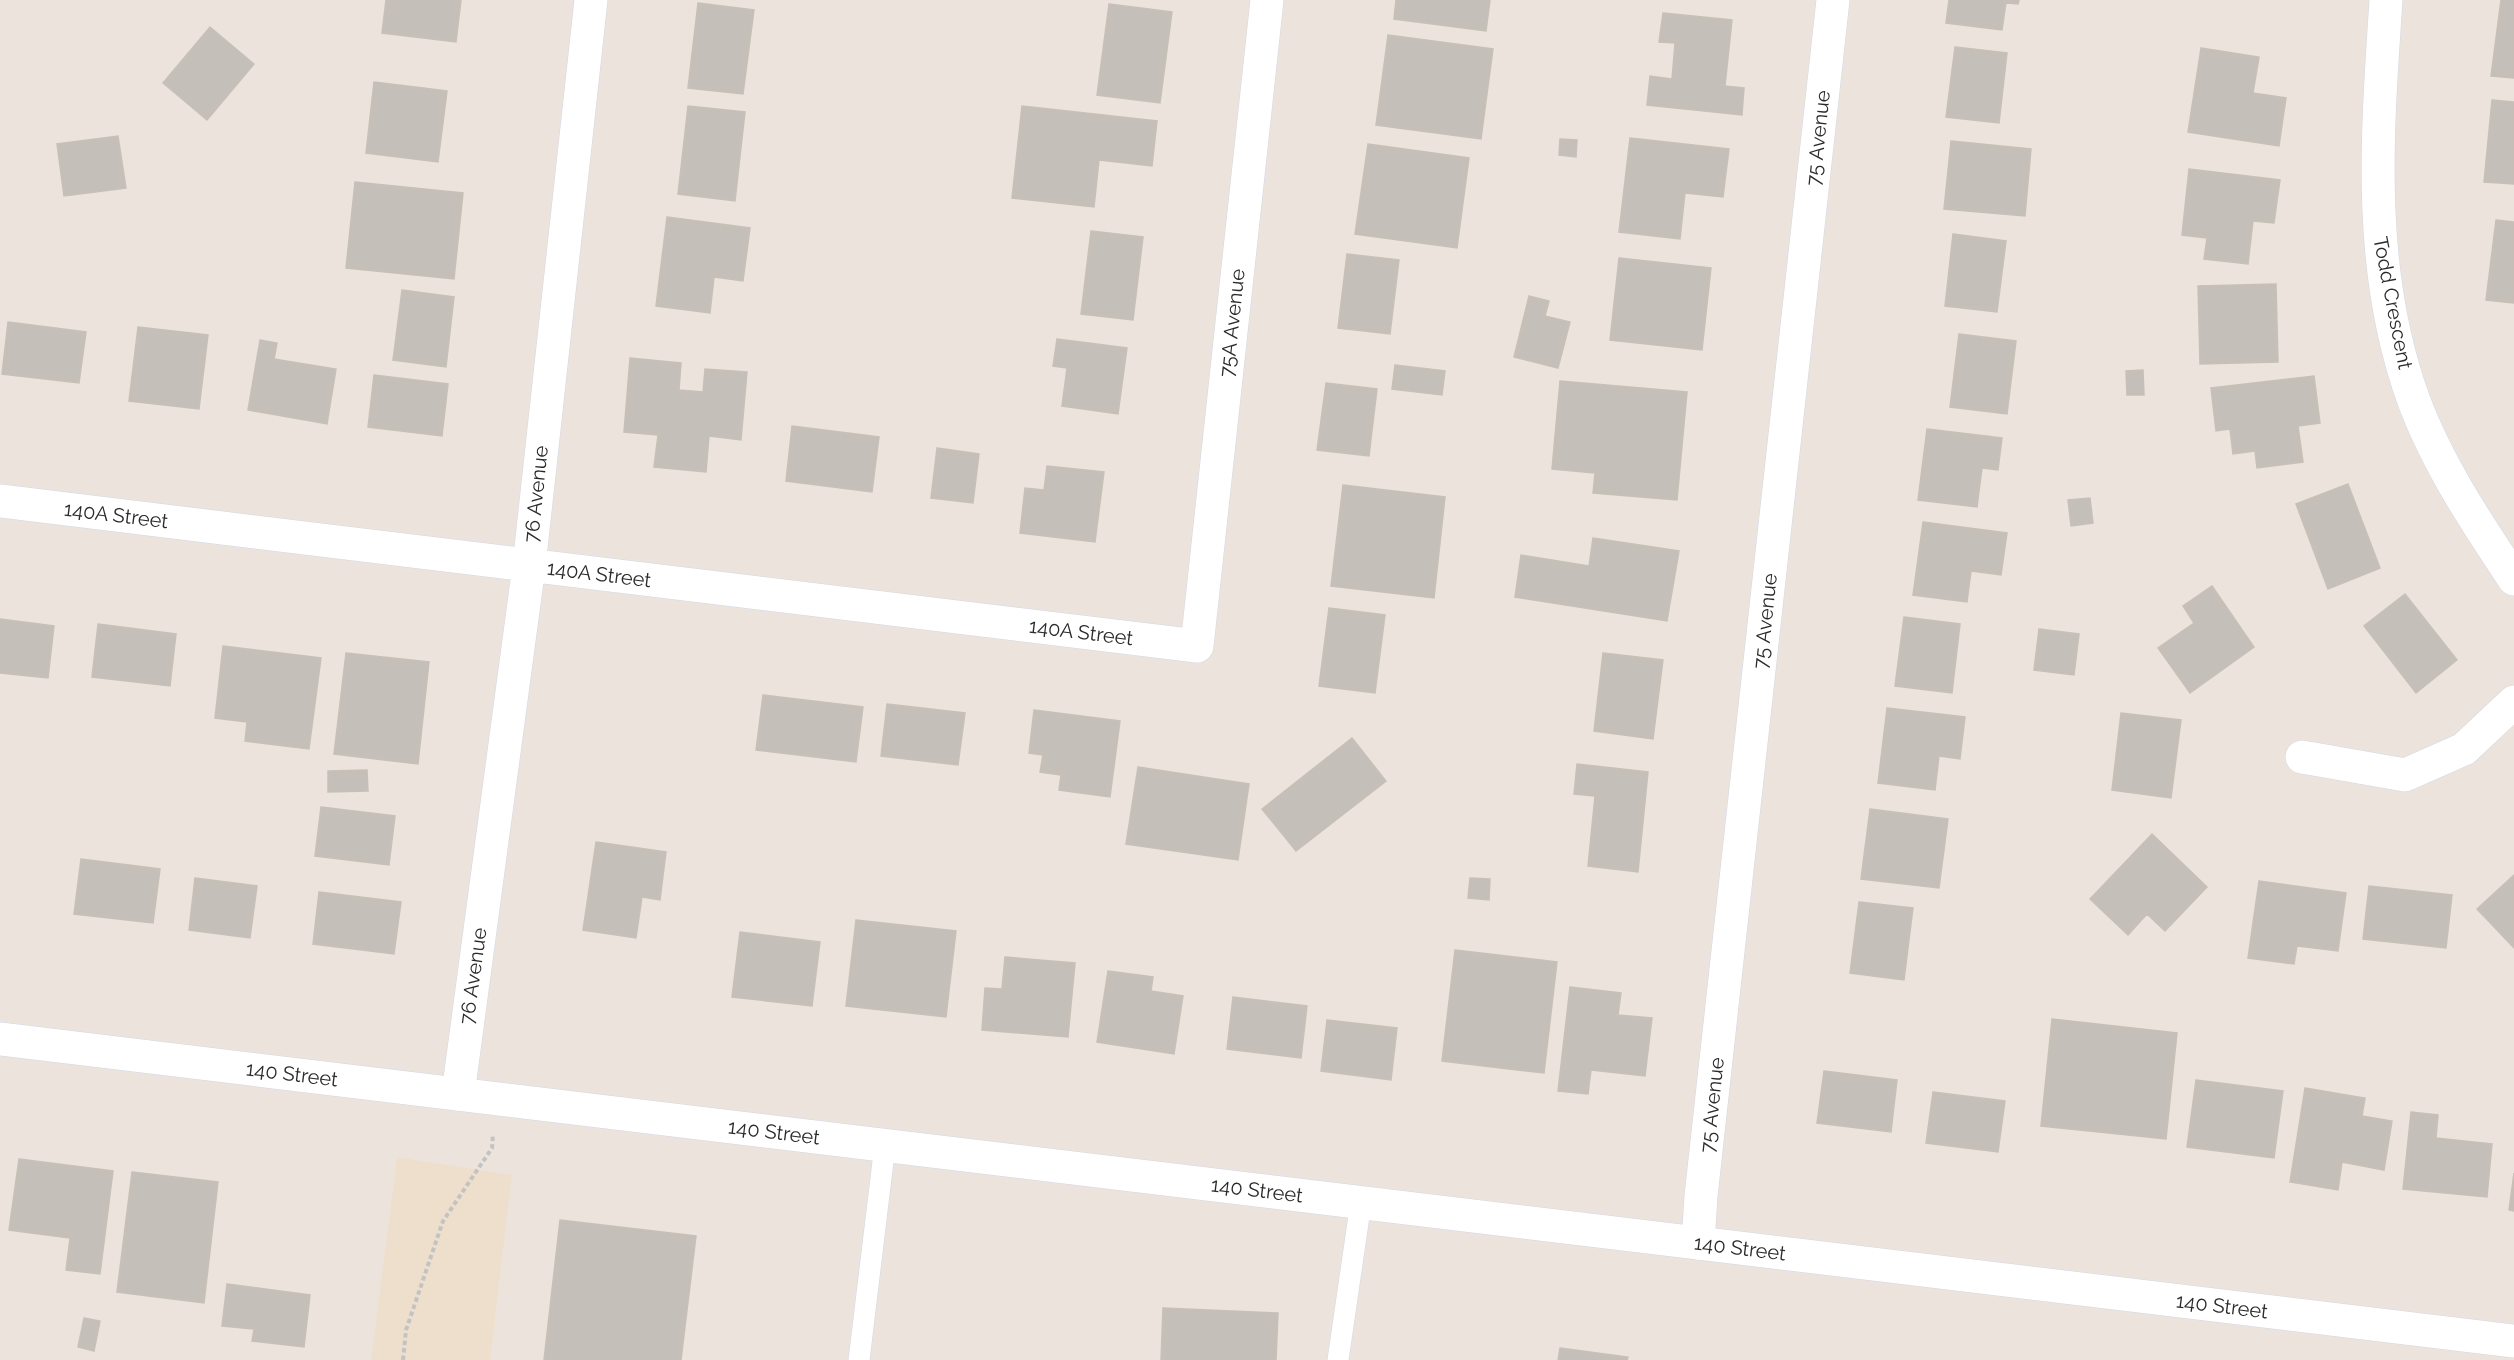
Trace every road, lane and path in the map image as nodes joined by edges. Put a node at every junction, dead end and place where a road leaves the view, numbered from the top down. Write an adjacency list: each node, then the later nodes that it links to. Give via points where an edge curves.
1 (591, 0): 6 (street, 76 Avenue)
2 (1267, 0): 8 (street, 75A Avenue)
3 (1833, 0): 16 (street, 75 Avenue)
4 (2386, 0): 7 (street, Todd Crescent, via 2377,168 2379,233 2399,348 2414,401 2438,453 2464,505)
5 (0, 501): 6 (street, 140A Street)
6 (529, 566): 8 (street, 140A Street); 12 (street, 76 Avenue)
7 (2514, 579)
8 (1197, 646)
9 (2514, 702): 10 (street, via 2464,749 2405,775)
10 (2301, 757)
11 (0, 1039): 12 (street, 140 Street)
12 (458, 1094): 14 (street, 140 Street)
13 (494, 1128): 18 (path, via 492,1148 443,1221 406,1330)
14 (885, 1145): 15 (street, 140 Street); 19 (lane)
15 (1361, 1202): 16 (street, 140 Street); 20 (lane)
16 (1698, 1243): 17 (street, 140 Street)
17 (2514, 1341)
18 (403, 1360)
19 (859, 1360)
20 (1338, 1360)

